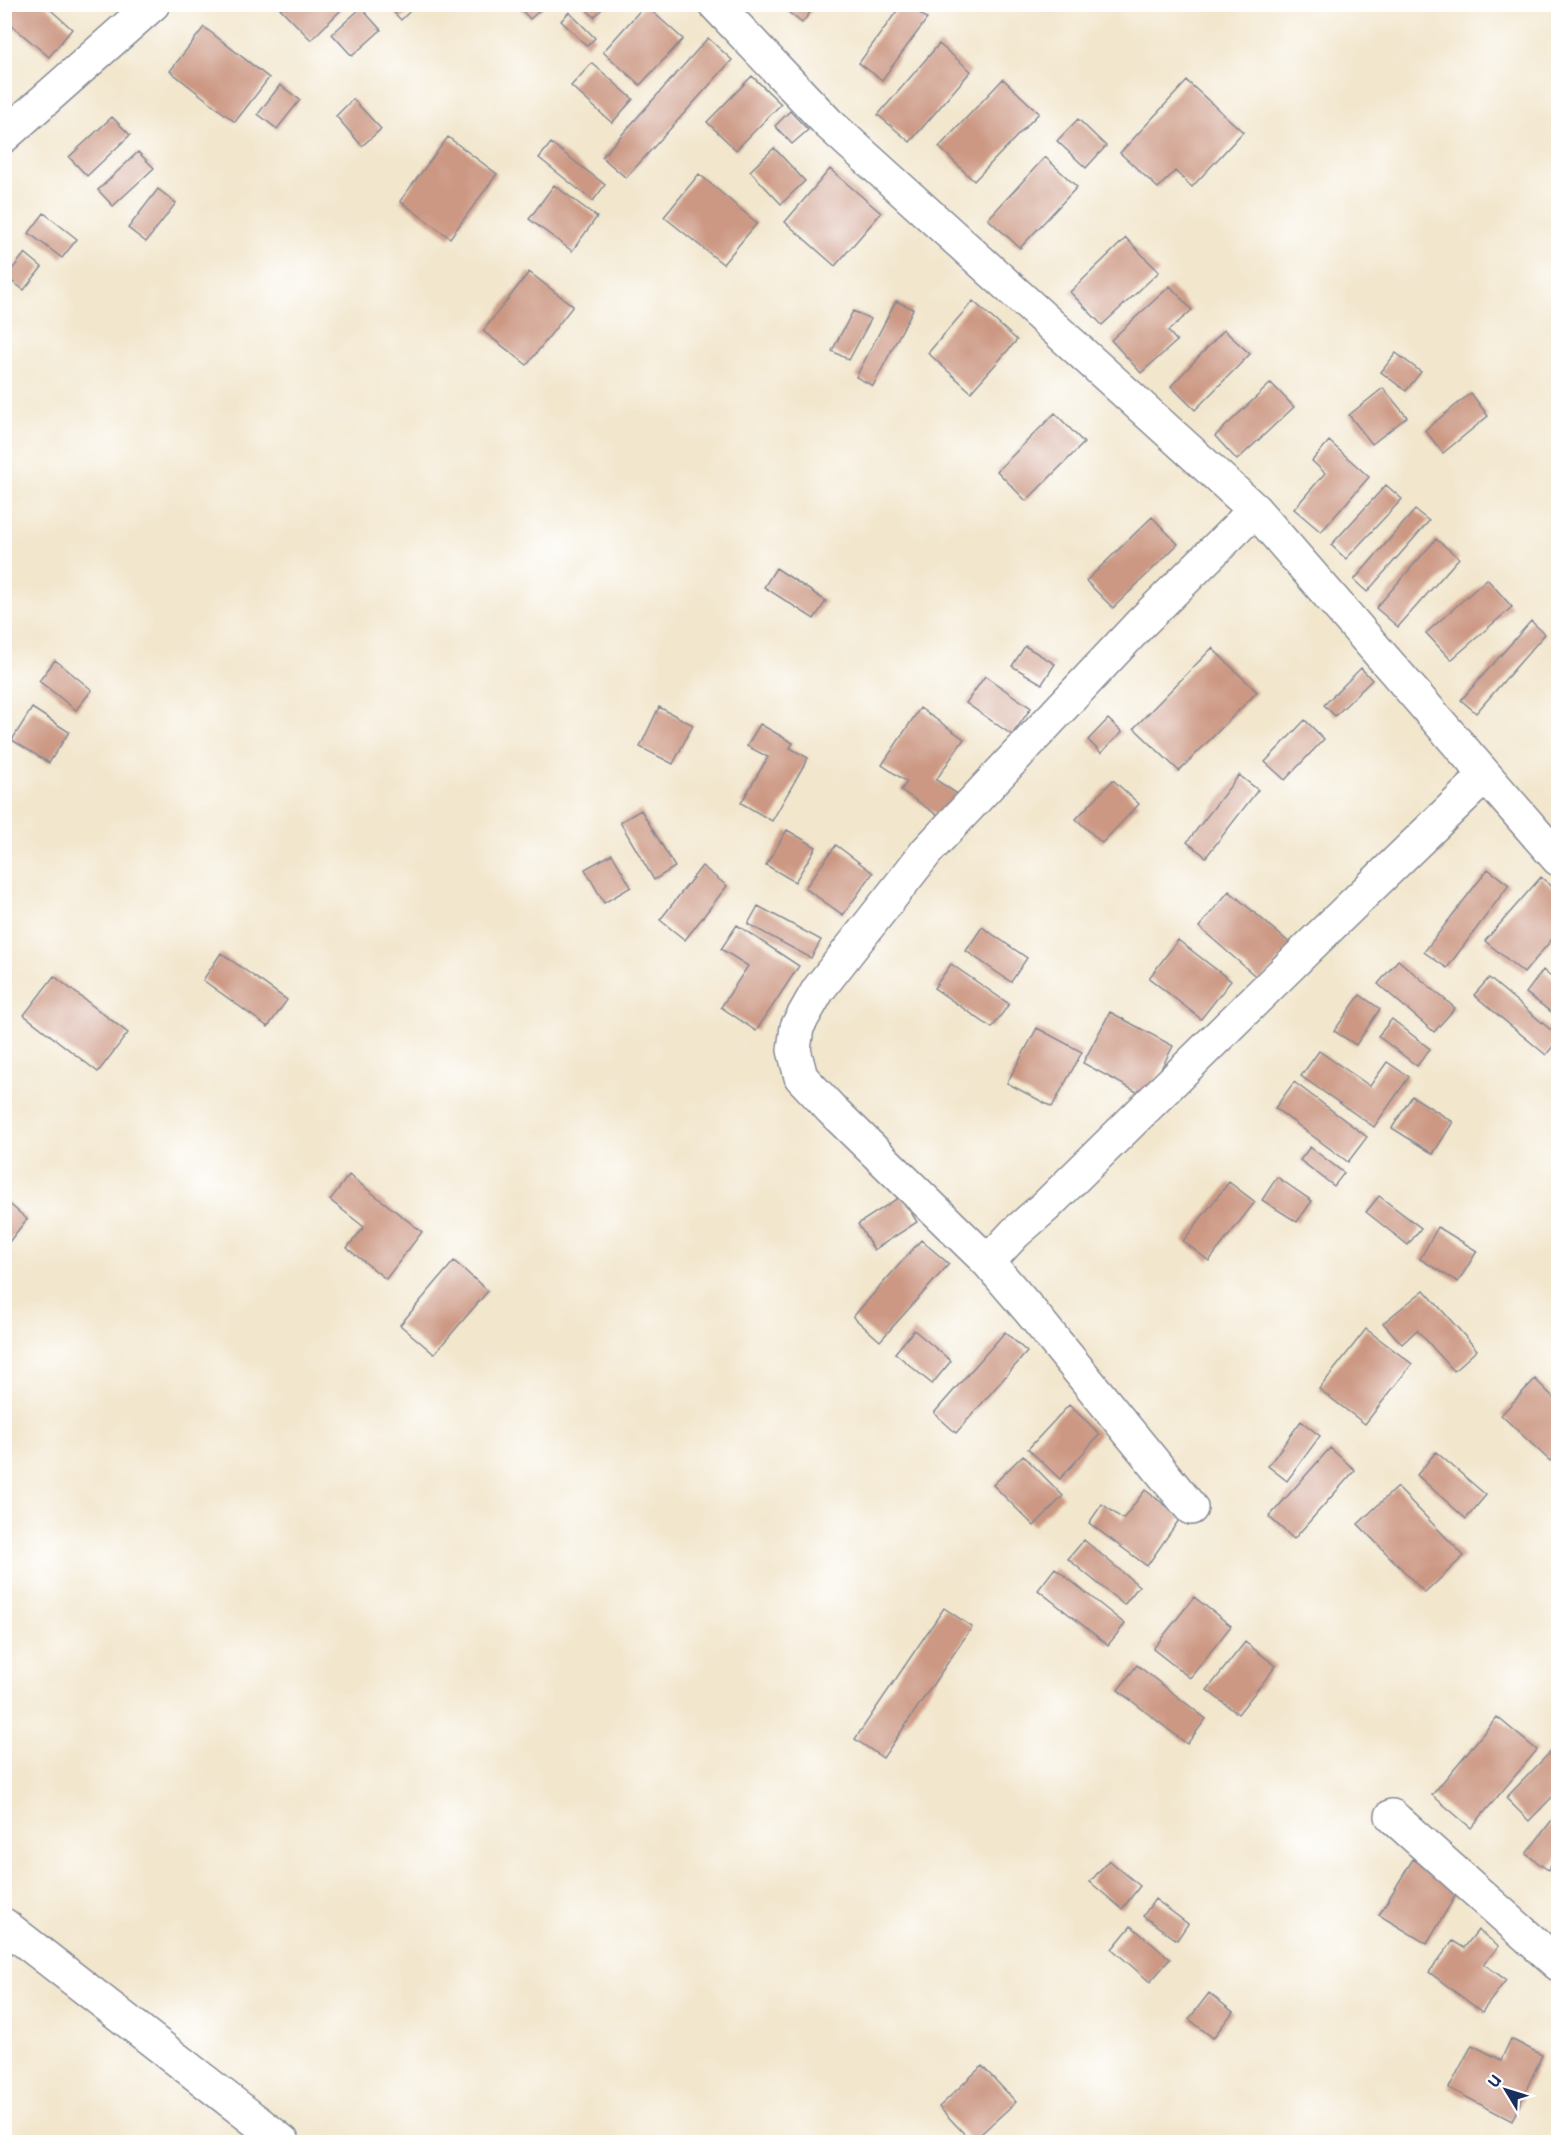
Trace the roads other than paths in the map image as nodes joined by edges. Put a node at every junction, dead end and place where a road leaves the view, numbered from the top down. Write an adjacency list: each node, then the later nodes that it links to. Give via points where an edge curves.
1 (153, 4): 3 (street)
2 (715, 4): 4 (street, via 828,123)
3 (4, 136)
4 (1255, 510): 5 (street); 7 (street, via 1140,624 927,851 818,990 797,1027 794,1050 801,1077)
5 (1485, 776): 6 (street); 7 (street)
6 (1558, 859)
7 (988, 1262): 8 (street)
8 (1191, 1508)
9 (1392, 1816): 11 (street)
10 (4, 1925): 12 (street)
11 (1558, 1964)
12 (283, 2142)

